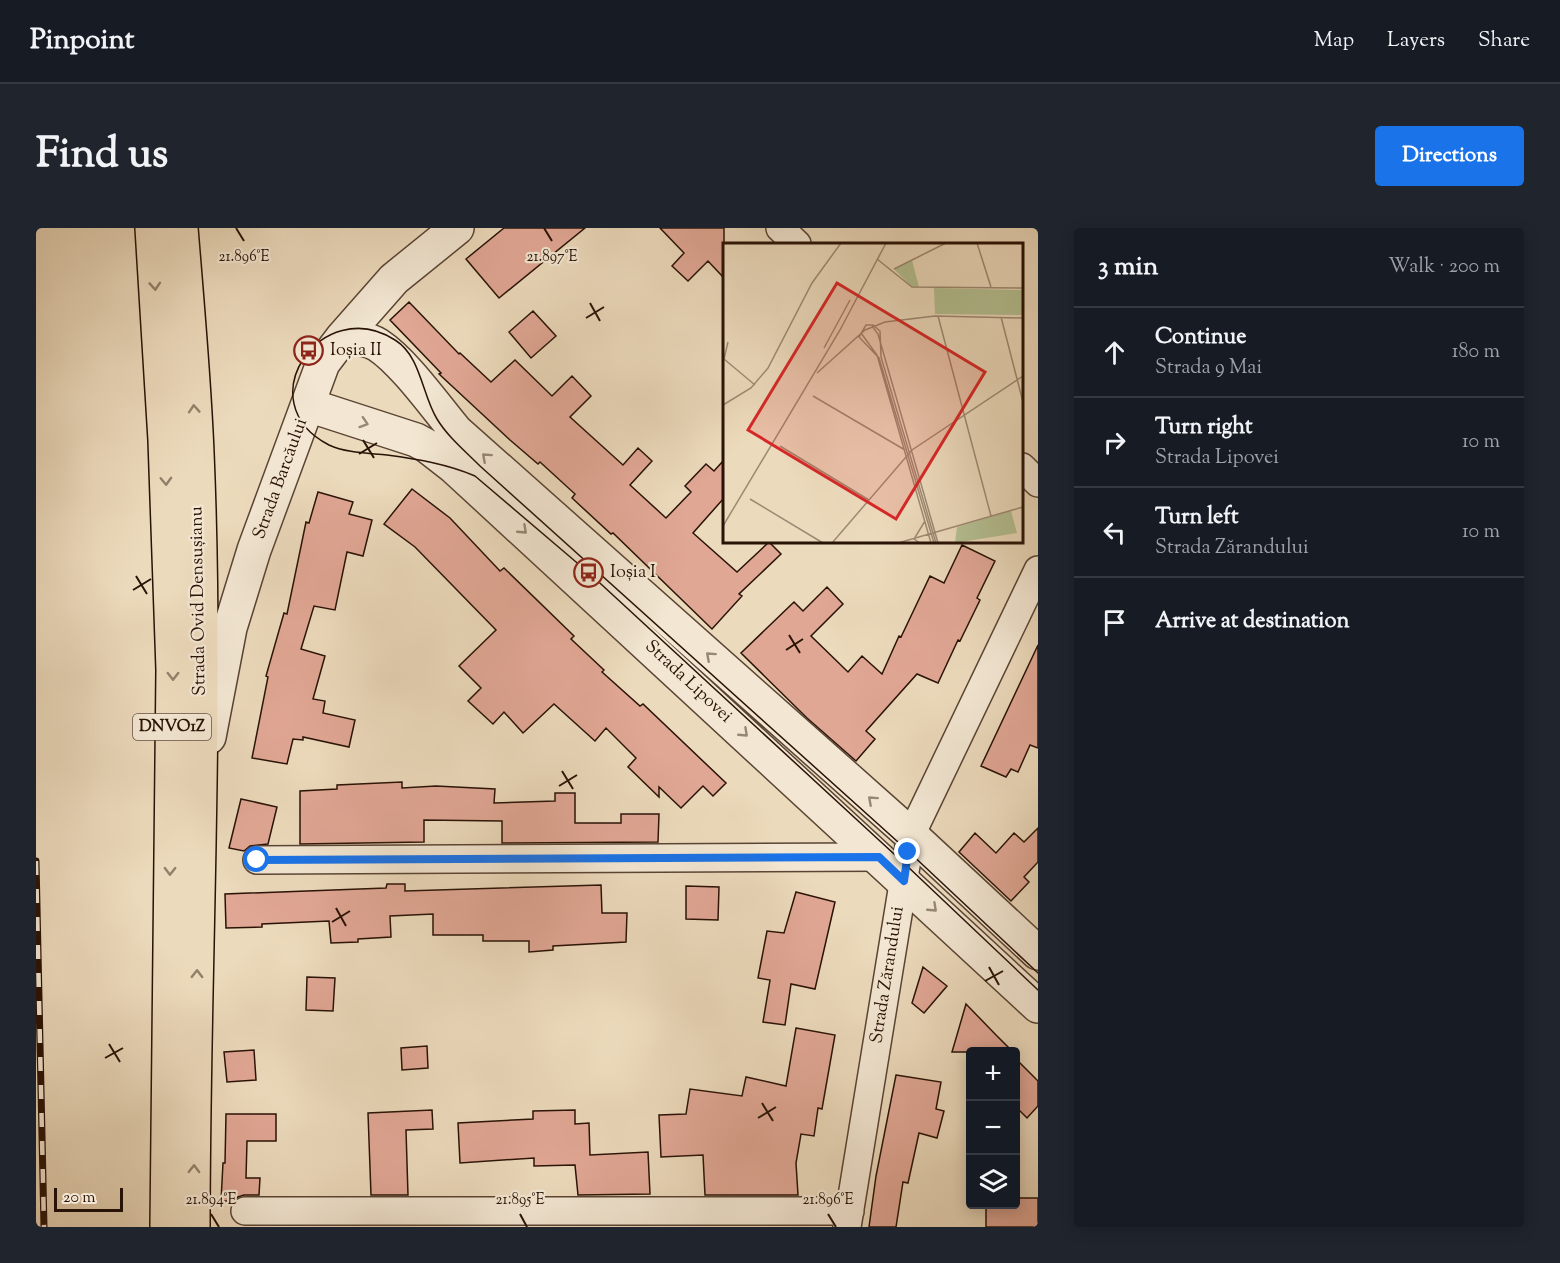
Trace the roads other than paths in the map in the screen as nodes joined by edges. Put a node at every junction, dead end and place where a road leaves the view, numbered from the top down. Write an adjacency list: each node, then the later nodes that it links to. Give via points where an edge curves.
1 (152, 228): 20 (main road, Strada Ovid Densușianu / DNVO1Z, one-way to 20, via 173,670)
2 (181, 228): 11 (main road, Strada Ovid Densușianu / DNVO1Z, one-way to 2, via 197,453)
3 (457, 228): 6 (street, Strada Barcăului, via 394,279)
4 (780, 228): 5 (street)
5 (796, 243)
6 (342, 338): 7 (street, Strada Barcăului, via 323,363); 12 (street, Strada Lipovei, one-way to 6, via 456,431 377,344)
7 (308, 405): 11 (street, Strada Barcăului, via 230,628); 13 (street, Strada Lipovei, one-way to 13, via 416,440 454,467)
8 (1023, 468): 9 (street)
9 (1038, 483)
10 (1038, 570): 12 (street, Strada Zărandului)
11 (200, 782): 21 (main road, Strada Ovid Densușianu / DNVO1Z, one-way to 11)
12 (911, 835): 15 (street, Strada Zărandului); 16 (street, Strada Lipovei)
13 (879, 857): 14 (street); 15 (street, Strada Lipovei)
14 (257, 860)
15 (904, 881): 17 (street, Strada Lipovei, one-way to 17); 19 (street, Strada Zărandului)
16 (1038, 953)
17 (1038, 1006)
18 (245, 1211): 19 (street)
19 (848, 1219)
20 (167, 1227)
21 (193, 1227)

